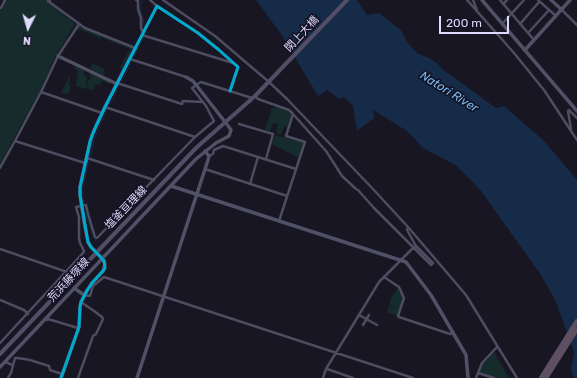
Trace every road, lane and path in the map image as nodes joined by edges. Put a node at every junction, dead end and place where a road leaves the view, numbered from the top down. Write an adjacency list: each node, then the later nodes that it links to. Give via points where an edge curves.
1 (5, 0): 18 (street)
2 (50, 0): 24 (street, via 48,1)
3 (136, 0): 29 (street)
4 (150, 0): 17 (street)
5 (163, 0): 37 (street, via 215,36)
6 (347, 0): 37 (main road, 閖上大橋)
7 (467, 0): 21 (street)
8 (473, 0): 21 (street)
9 (482, 0): 25 (street)
10 (500, 0): 16 (street)
11 (507, 0): 16 (street)
12 (524, 0): 22 (street)
13 (551, 0): 20 (street)
14 (570, 0): 20 (street)
15 (538, 1): 19 (street); 26 (street)
16 (503, 4): 22 (street)
17 (157, 6): 29 (street); 35 (street, via 198,33)
18 (0, 8)
19 (549, 10): 23 (street); 28 (street)
20 (562, 10): 23 (street); 27 (street)
21 (478, 12): 51 (street, via 544,90)
22 (511, 14): 25 (street); 26 (street)
23 (556, 16): 30 (street)
24 (79, 24): 31 (street); 33 (street)
25 (502, 24): 32 (street)
26 (520, 24): 28 (street)
27 (577, 25)
28 (528, 33): 30 (street)
29 (143, 34): 31 (street); 35 (street)
30 (534, 40): 32 (street)
31 (135, 48): 34 (street)
32 (525, 50): 45 (street)
33 (58, 56): 38 (street); 41 (street)
34 (130, 59): 36 (street); 38 (street)
35 (234, 64): 40 (street, via 238,67)
36 (186, 77): 39 (street)
37 (270, 82): 42 (main road, 塩釜亘理線); 71 (street)
38 (117, 83): 43 (street, via 182,104 183,101); 44 (street)
39 (196, 85): 40 (street, via 202,82); 43 (street, via 192,88); 49 (street)
40 (230, 91): 42 (street)
41 (41, 92): 46 (street); 54 (street)
42 (254, 98): 47 (street, via 289,110); 49 (main road, 塩釜亘理線)
43 (203, 102): 52 (street, via 214,121)
44 (105, 107): 46 (street); 52 (street)
45 (577, 111)
46 (102, 113): 58 (street, via 92,135)
47 (293, 114): 63 (street, via 286,136 305,142); 72 (street, via 326,151 342,176)
48 (577, 118): 51 (street, via 568,111)
49 (225, 122): 55 (street, 荒浜藤塚線, via 229,127 229,136); 74 (main road, 塩釜亘理線, via 196,148)
50 (239, 124): 59 (street, via 273,134)
51 (572, 131): 53 (street)
52 (195, 137): 64 (street)
53 (577, 140)
54 (15, 142): 60 (street); 61 (street)
55 (205, 151): 56 (street); 66 (street, 荒浜藤塚線)
56 (208, 156): 57 (street, via 223,146); 62 (street)
57 (258, 157): 59 (street); 65 (street)
58 (87, 158): 60 (street); 64 (street)
59 (266, 159): 63 (street)
60 (85, 164): 69 (street, via 80,187)
61 (0, 168)
62 (205, 169): 65 (street); 67 (street)
63 (296, 169): 68 (street)
64 (154, 180): 69 (street, via 97,238 86,205)
65 (250, 184): 68 (street)
66 (171, 186): 67 (street); 78 (street, 荒浜藤塚線)
67 (197, 194): 70 (street); 80 (street)
68 (287, 196): 70 (street)
69 (82, 206): 74 (street, via 88,242); 76 (street, via 76,207 80,243 84,251)
70 (279, 221): 75 (street)
71 (408, 227): 72 (street); 95 (street, via 466,295)
72 (415, 247): 72 (street, via 433,264 431,265); 75 (street)
73 (0, 249): 76 (street)
74 (96, 253): 79 (street, bridge, via 104,261 105,268); 97 (main road, 塩釜亘理線)
75 (401, 260): 77 (street); 93 (street, via 408,265 431,295)
76 (67, 272): 83 (street)
77 (384, 277): 84 (street); 93 (street, via 399,287 404,296 399,317 450,334)
78 (74, 288): 79 (street); 86 (street, 荒浜藤塚線)
79 (84, 295): 80 (street, via 90,296 93,286 104,277); 82 (street)
80 (163, 297): 96 (street); 108 (street)
81 (0, 300): 83 (street)
82 (81, 302): 91 (street); 107 (street, via 103,319 93,336)
83 (28, 314): 94 (street)
84 (359, 315): 87 (street); 96 (street)
85 (369, 315): 87 (street)
86 (44, 319): 91 (street); 98 (street, 荒浜藤塚線)
87 (366, 319): 89 (street); 90 (street)
88 (577, 321): 115 (highway)
89 (363, 325)
90 (377, 325)
91 (78, 328): 103 (street)
92 (577, 329): 116 (highway)
93 (453, 332): 112 (street, via 466,355)
94 (0, 343)
95 (497, 347): 102 (street, via 482,363); 104 (street)
96 (336, 353): 101 (street); 111 (street)
97 (0, 354)
98 (5, 362): 99 (street); 100 (street, 荒浜藤塚線)
99 (13, 365): 103 (street, via 15,358 30,360 49,366 50,370); 105 (street)
100 (0, 367)
101 (327, 369): 109 (street); 110 (street)
102 (478, 373): 113 (street); 114 (street)
103 (61, 376): 106 (street)
104 (516, 377)
105 (8, 378)
106 (67, 378)
107 (78, 378)
108 (137, 378)
109 (323, 378)
110 (353, 378)
111 (413, 378)
112 (468, 378)
113 (476, 378)
114 (494, 378)
115 (541, 378)
116 (546, 378)

